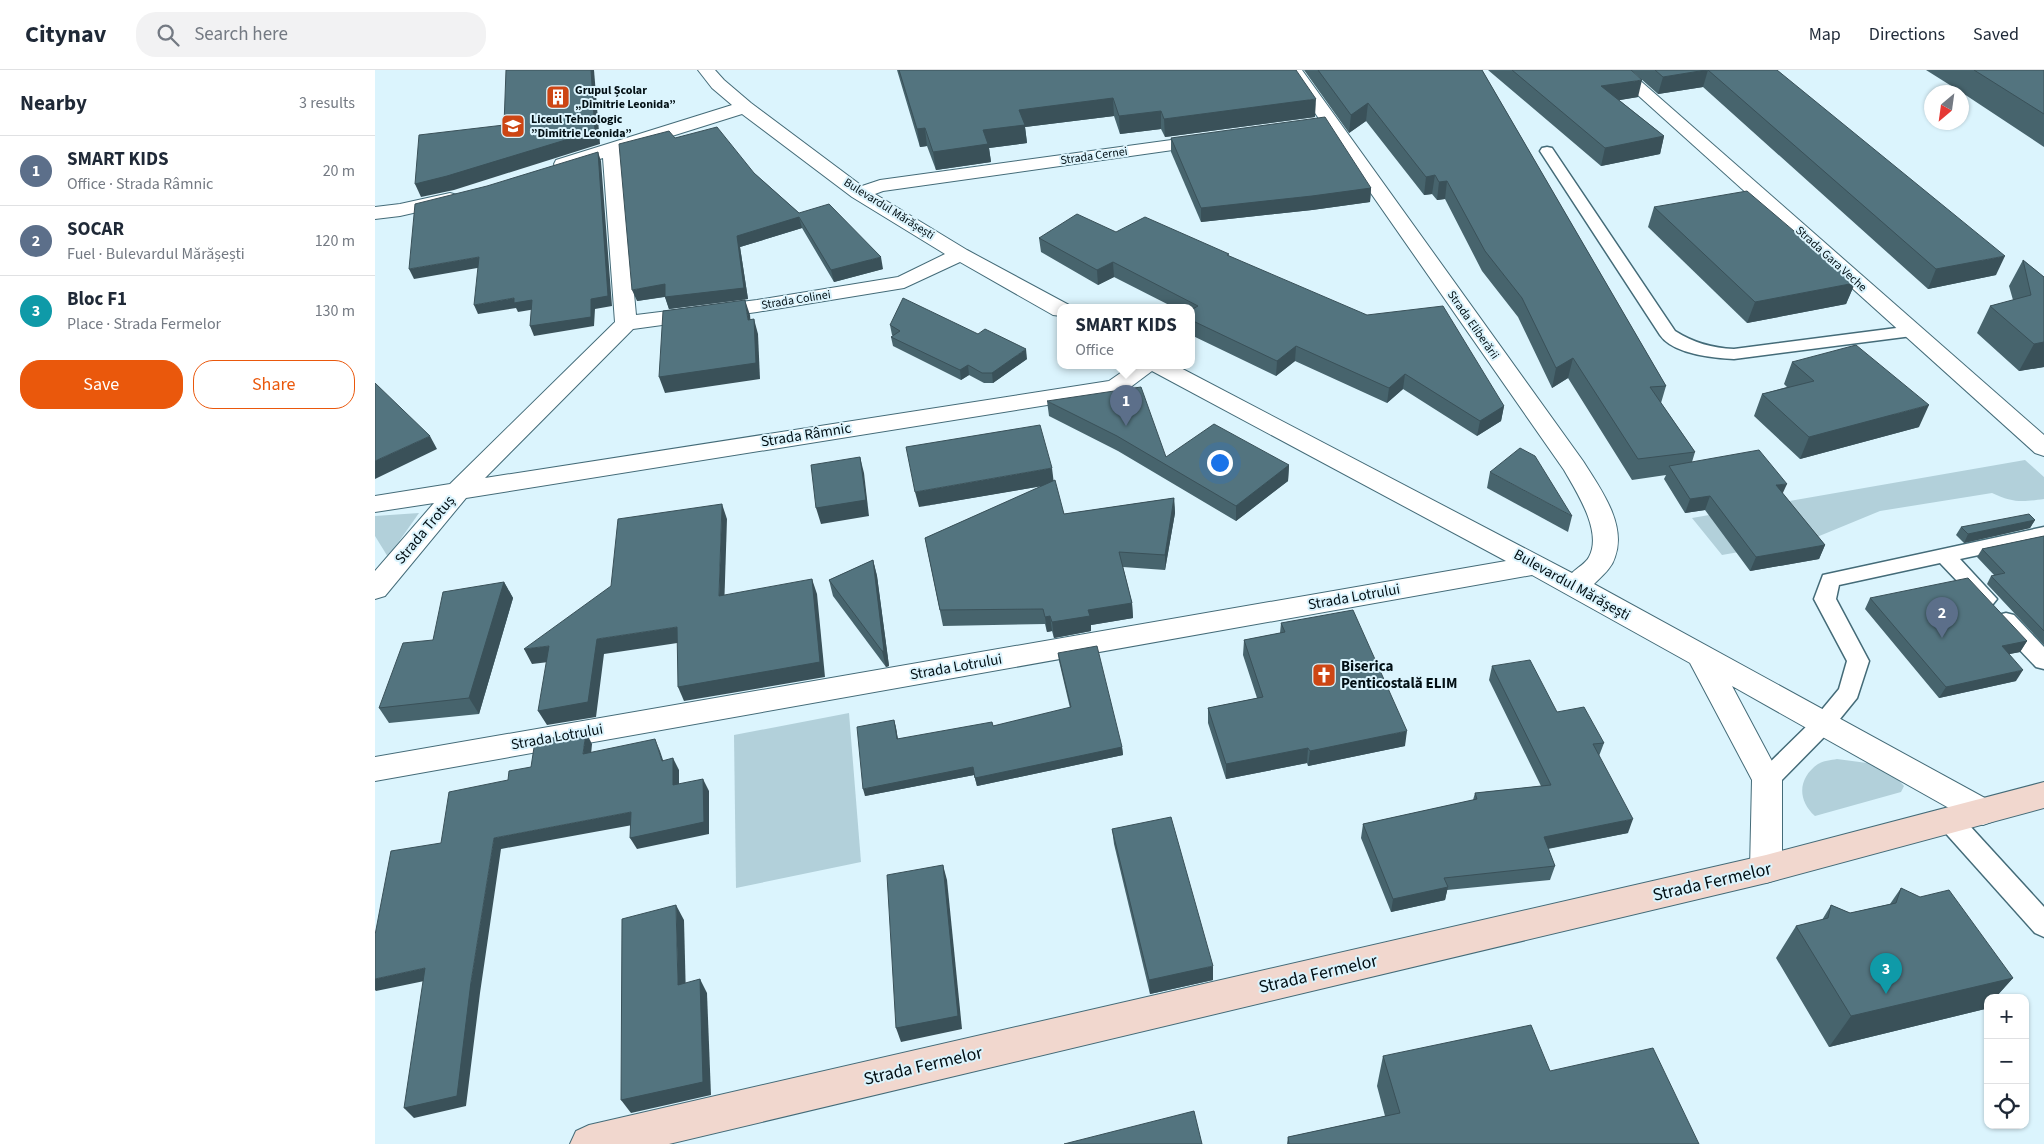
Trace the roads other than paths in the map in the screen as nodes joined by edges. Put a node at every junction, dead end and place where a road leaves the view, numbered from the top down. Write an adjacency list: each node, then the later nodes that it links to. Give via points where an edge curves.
1 (706, 70): 4 (street, Bulevardul Mărășești)
2 (1293, 70): 24 (street, Strada Eliberării, via 1321,124 1574,467 1597,504 1605,537 1602,559)
3 (1618, 70): 15 (street, Strada Gara Veche)
4 (745, 106): 6 (street); 9 (street, Bulevardul Mărășești)
5 (1223, 138): 9 (street, Strada Cernei, via 881,186)
6 (611, 148): 8 (street); 14 (street)
7 (1547, 151): 15 (lane, via 1669,335 1686,346 1712,353 1734,354)
8 (544, 170)
9 (859, 193): 12 (street, Bulevardul Mărășești)
10 (468, 194): 11 (street)
11 (375, 213)
12 (960, 254): 13 (street, Bulevardul Mărășești); 14 (street, Strada Colinei, via 904,282)
13 (1057, 308)
14 (626, 324): 19 (street)
15 (1912, 331): 18 (street, Strada Gara Veche)
16 (1141, 369): 19 (street, Strada Râmnic, via 1116,387)
17 (1166, 369): 23 (street, Bulevardul Mărășești)
18 (2044, 448)
19 (459, 490): 20 (street, Strada Trotuș); 25 (street, Strada Trotuș)
20 (375, 504)
21 (2044, 534): 22 (lane)
22 (1945, 556): 27 (lane); 28 (lane, via 1830,580 1825,599 1858,662 1849,692)
23 (1536, 565): 24 (street, Bulevardul Mărășești); 29 (street, Strada Lotrului)
24 (1575, 586): 26 (street, Bulevardul Mărășești)
25 (375, 589)
26 (1701, 656): 28 (street, Bulevardul Mărășești); 30 (street)
27 (2044, 661)
28 (1823, 724): 30 (lane); 32 (street, Bulevardul Mărășești)
29 (375, 769)
30 (1767, 780): 34 (street)
31 (2044, 795): 32 (street, Strada Fermelor)
32 (1983, 812): 33 (street, Strada Fermelor)
33 (1950, 821): 34 (street, Strada Fermelor); 35 (lane)
34 (1766, 869): 36 (street, Strada Fermelor)
35 (2044, 925)
36 (589, 1144)

